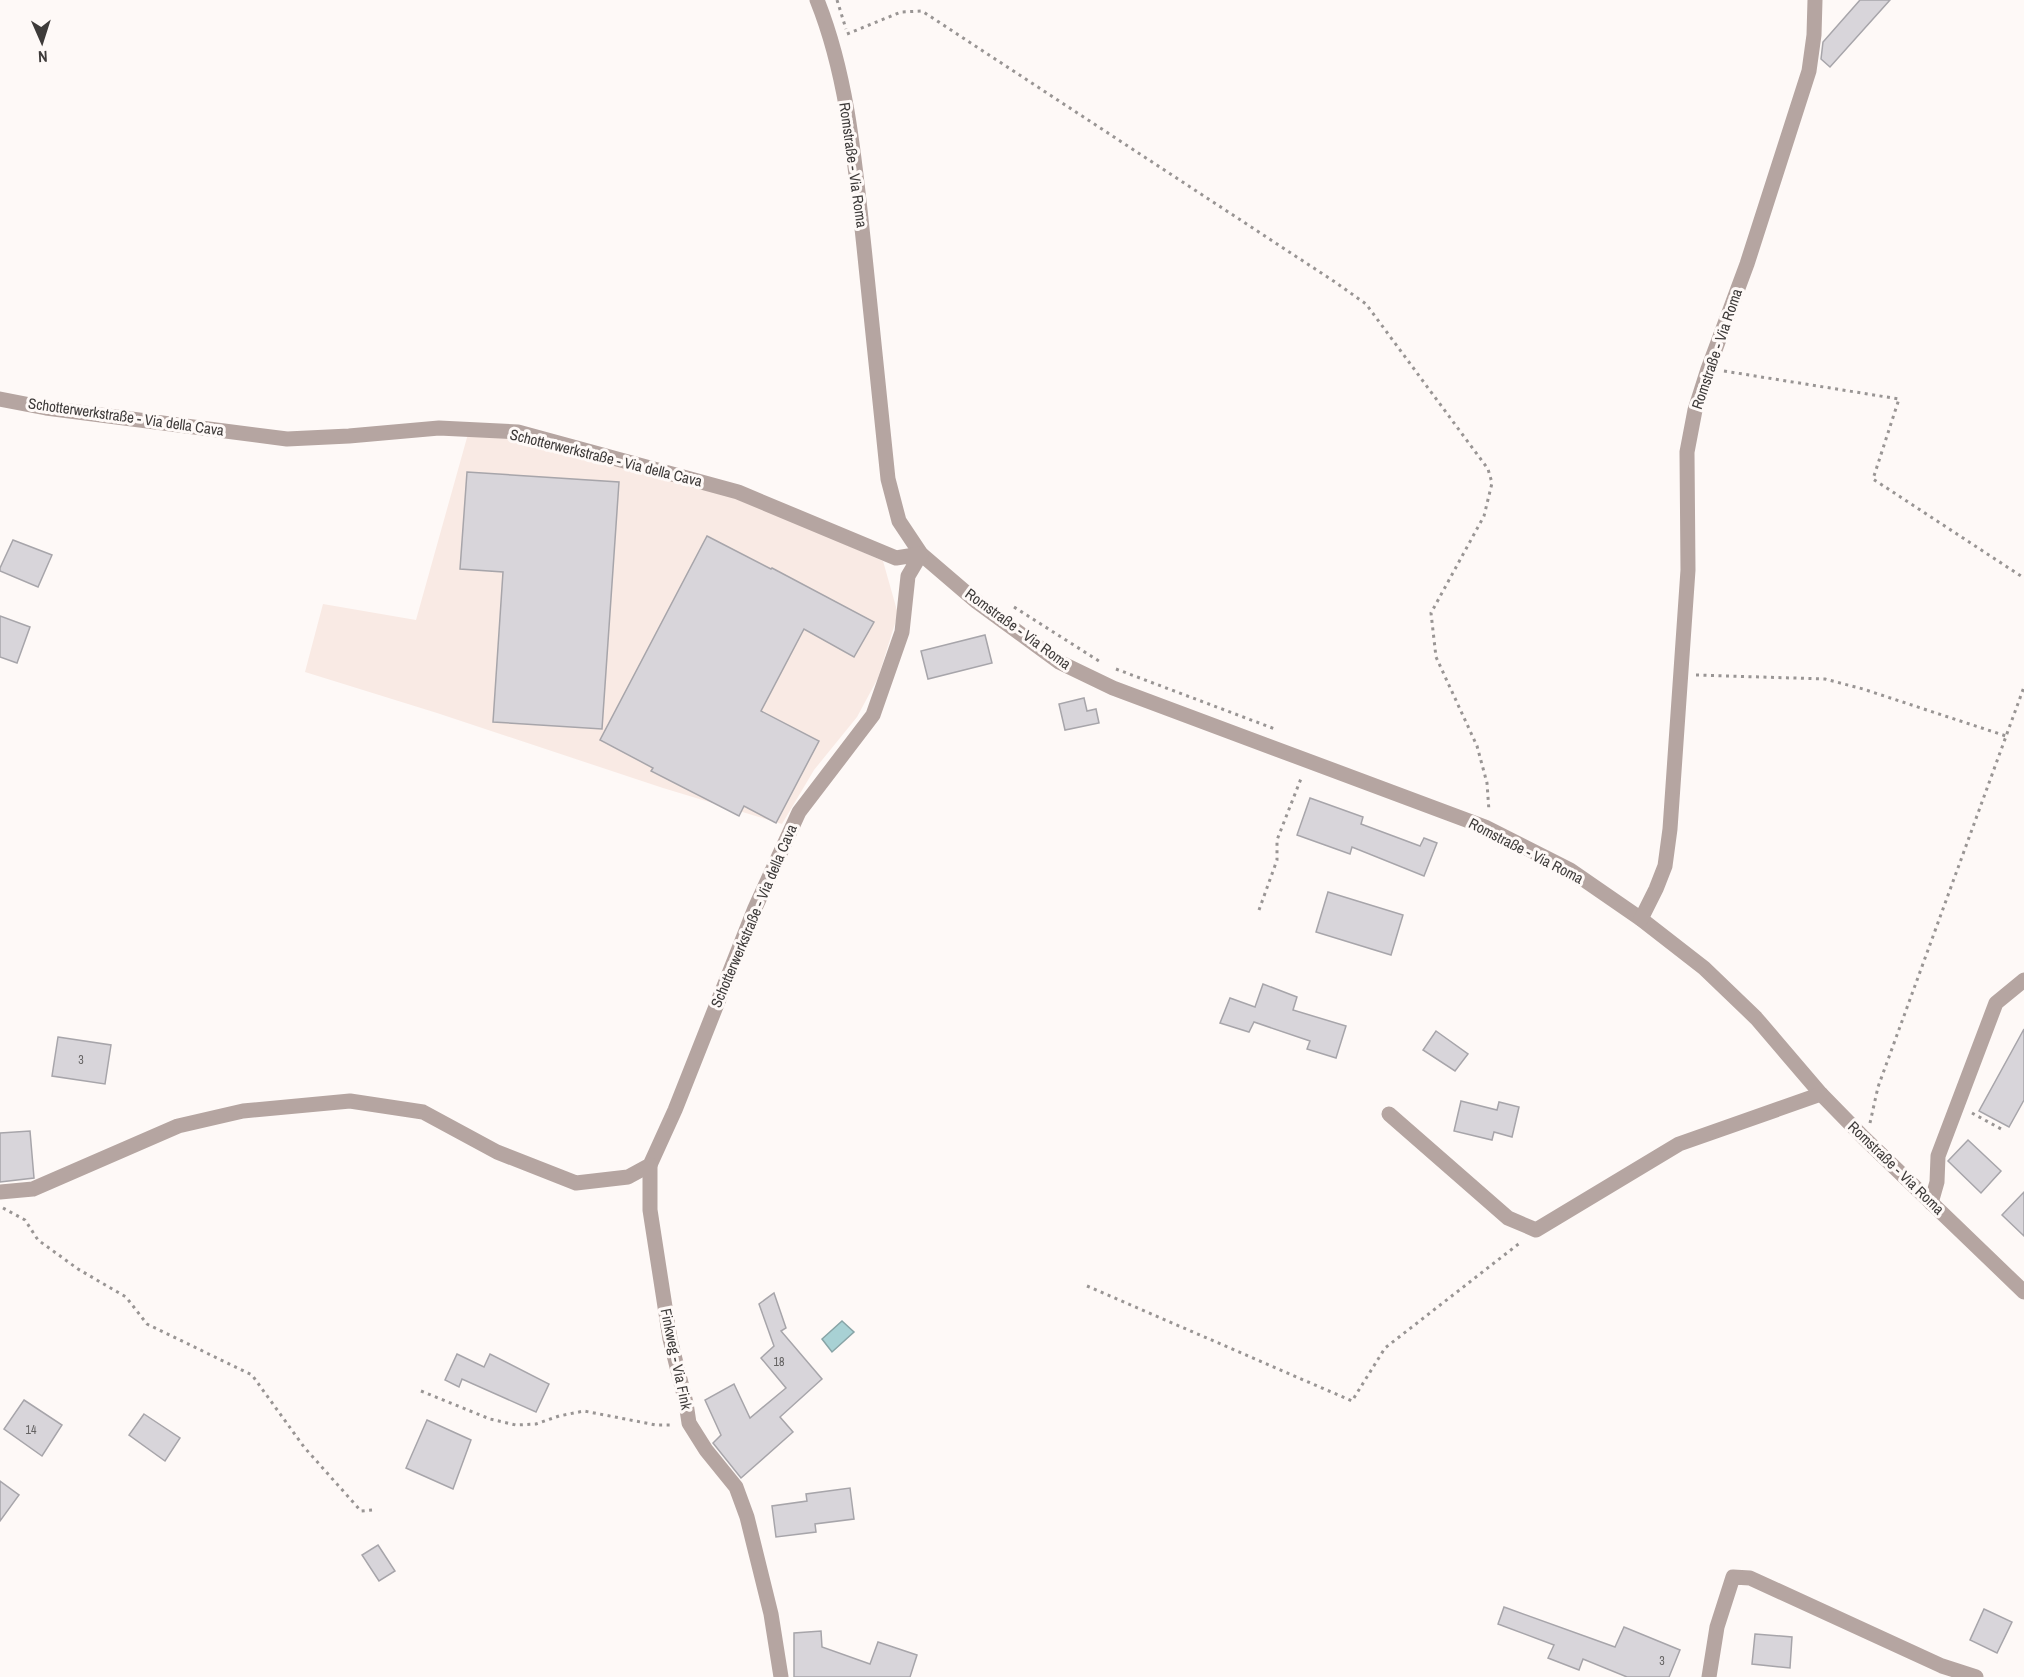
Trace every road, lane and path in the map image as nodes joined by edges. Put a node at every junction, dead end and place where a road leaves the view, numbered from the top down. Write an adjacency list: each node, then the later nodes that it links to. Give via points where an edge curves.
1 (817, 0): 8 (street, Romstraße - Via Roma, via 838,65 856,166 888,479 900,521)
2 (837, 0): 4 (path)
3 (1815, 0): 6 (street, Romstraße - Via Roma, via 1809,71 1747,264)
4 (847, 34): 5 (path); 17 (path, via 901,12 922,11 1366,304 1488,469 1492,483 1485,516 1431,613 1436,657 1477,746 1487,783)
5 (850, 44)
6 (1708, 369): 9 (path, via 1899,399 1873,479); 11 (street, Romstraße - Via Roma, via 1687,452 1688,570)
7 (0, 399): 8 (street, Schotterwerkstraße - Via della Cava, via 287,439 439,428 518,432 738,492 896,558)
8 (921, 554): 15 (street, Romstraße - Via Roma, via 977,602 1059,662 1113,688); 31 (street, Schotterwerkstraße - Via della Cava, via 908,576 902,632 873,715 799,812 755,908)
9 (2024, 578)
10 (1008, 603): 13 (path, via 1106,666)
11 (1681, 675): 14 (path, via 1825,679); 21 (street, Romstraße - Via Roma, via 1665,866)
12 (2024, 687): 14 (path)
13 (1277, 730)
14 (2006, 736): 27 (path, via 1882,1076)
15 (1308, 761): 19 (street, Romstraße - Via Roma); 20 (path, via 1277,840 1277,860)
16 (1482, 808): 17 (path)
17 (1489, 811): 18 (path); 19 (path)
18 (1498, 816)
19 (1485, 827): 21 (street, Romstraße - Via Roma, via 1570,870)
20 (1259, 910)
21 (1641, 919): 23 (street, Romstraße - Via Roma, via 1704,968 1756,1018)
22 (2024, 980): 24 (street, via 1996,1003)
23 (1821, 1094): 30 (street, Romstraße - Via Roma); 35 (street, via 1679,1144)
24 (1958, 1105): 29 (path); 33 (street, via 1938,1156)
25 (1389, 1114): 35 (street, via 1508,1218)
26 (1864, 1115): 27 (path)
27 (1870, 1122): 28 (path); 30 (path)
28 (1876, 1128)
29 (2002, 1130)
30 (1864, 1138): 33 (street, Romstraße - Via Roma)
31 (650, 1165): 32 (street, via 628,1177 576,1183 497,1152 423,1112 350,1101 243,1112 178,1126 33,1189); 39 (street, Finkweg - Via Fink, via 650,1210 670,1339)
32 (0, 1192)
33 (1931, 1203): 37 (street, Romstraße - Via Roma)
34 (0, 1207): 40 (path, via 25,1220 38,1240 70,1263 126,1297 147,1324 252,1375 304,1447 361,1511)
35 (1536, 1230): 36 (path, via 1385,1348 1352,1401)
36 (1087, 1286)
37 (2024, 1292)
38 (421, 1390): 39 (path, via 490,1419 516,1425 536,1424 584,1411 656,1425)
39 (689, 1423): 41 (street, Finkweg - Via Fink, via 736,1487 747,1517 771,1614)
40 (372, 1509)
41 (781, 1677)
42 (1709, 1677): 43 (street, via 1733,1577 1750,1578)
43 (1976, 1677)

